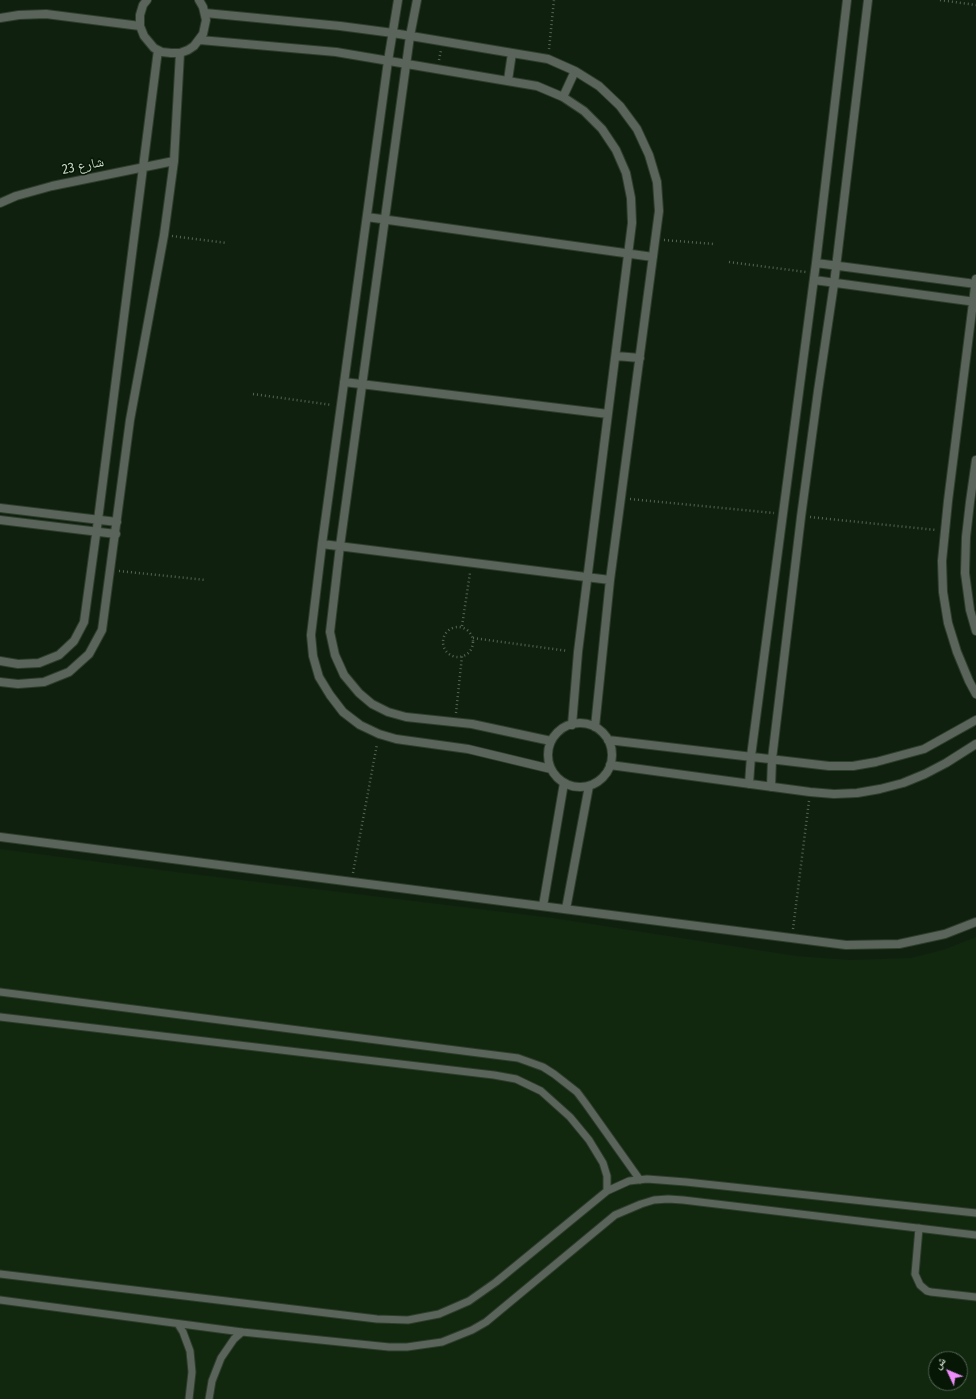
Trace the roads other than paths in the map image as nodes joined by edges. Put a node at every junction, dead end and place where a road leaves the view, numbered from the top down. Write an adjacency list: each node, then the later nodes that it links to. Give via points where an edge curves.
1 (142, 0): 2 (street)
2 (146, 0): 10 (street, via 141,10)
3 (199, 0): 8 (street)
4 (398, 0): 11 (street)
5 (417, 0): 12 (street)
6 (847, 0): 29 (street)
7 (868, 0): 30 (street)
8 (205, 13): 11 (street); 13 (street, via 205,27)
9 (0, 18): 10 (street, via 46,14)
10 (140, 26): 14 (street, via 146,40)
11 (393, 33): 12 (street); 17 (street)
12 (410, 36): 16 (street); 18 (street)
13 (200, 40): 15 (street, via 188,50); 17 (street, via 336,52)
14 (158, 50): 15 (street, via 167,53); 23 (street)
15 (180, 52): 22 (street)
16 (512, 53): 19 (street, via 548,59); 20 (street)
17 (388, 61): 18 (street); 25 (street)
18 (406, 64): 20 (street); 26 (street)
19 (575, 70): 21 (street); 28 (street, via 599,86 620,106 637,129 649,155 657,182 659,211)
20 (508, 80): 21 (street, via 537,86)
21 (563, 97): 27 (street, via 584,111 602,129 616,150 626,173 632,223)
22 (174, 161): 23 (street, شارع 23); 44 (street, via 164,235 130,420)
23 (143, 167): 24 (street, شارع 23, via 52,186); 43 (street)
24 (0, 203)
25 (367, 217): 26 (street); 37 (street)
26 (385, 220): 27 (street); 38 (street)
27 (629, 254): 28 (street); 35 (street)
28 (653, 257): 36 (street)
29 (816, 263): 30 (street); 31 (street)
30 (837, 266): 32 (street); 33 (street)
31 (814, 277): 33 (street); 61 (street)
32 (976, 282): 34 (street)
33 (834, 284): 34 (street); 62 (street, via 801,517)
34 (975, 302): 54 (street, via 942,561 948,623 968,680)
35 (616, 356): 36 (street); 39 (street)
36 (640, 358): 50 (street)
37 (344, 382): 38 (street); 47 (street)
38 (362, 384): 39 (street); 48 (street)
39 (608, 414): 49 (street)
40 (976, 460): 51 (street, via 969,509 965,573)
41 (0, 508): 43 (street)
42 (0, 520): 45 (street)
43 (98, 520): 44 (street); 45 (street)
44 (117, 522): 46 (street)
45 (97, 532): 46 (street); 52 (street, via 84,622 74,641 58,655 39,663)
46 (116, 534): 53 (street, via 102,630 89,654 69,672 44,682)
47 (322, 544): 48 (street); 64 (street, via 311,635 313,656 323,683 343,712 360,725 396,739 468,749)
48 (340, 546): 49 (street); 59 (street, via 330,632 334,655 344,676 359,693 372,704 406,717 472,724)
49 (588, 577): 50 (street); 56 (street)
50 (610, 580): 57 (street)
51 (976, 631)
52 (0, 662)
53 (0, 682)
54 (976, 694)
55 (976, 720): 62 (street, via 924,749 876,762 853,766 829,766)
56 (572, 724): 57 (street); 59 (street, via 561,730)
57 (596, 727): 58 (street)
58 (608, 740): 61 (street); 63 (street, via 612,753)
59 (551, 741): 64 (street, via 548,760)
60 (976, 744): 68 (street, via 925,774 880,789 834,794)
61 (751, 756): 62 (street); 66 (street)
62 (772, 759): 68 (street)
63 (610, 765): 66 (street); 67 (street, via 598,782)
64 (551, 769): 65 (street)
65 (564, 783): 67 (street, via 576,787); 70 (street)
66 (749, 784): 68 (street)
67 (589, 786): 71 (street)
68 (770, 787)
69 (0, 837): 70 (street)
70 (543, 906): 71 (street)
71 (566, 909): 72 (street, via 846,945 899,944 945,934)
72 (976, 922)
73 (0, 992): 75 (lane, via 518,1058 543,1067 577,1092)
74 (0, 1017): 76 (lane, via 516,1079 541,1091 570,1117 589,1140 605,1170)
75 (640, 1180): 76 (lane, via 629,1181); 77 (lane, via 679,1181)
76 (607, 1191): 80 (lane, via 483,1292 439,1314 416,1318 377,1319)
77 (976, 1214)
78 (919, 1228): 79 (lane); 81 (lane, via 915,1274 920,1286 931,1292); 84 (lane, via 683,1200 654,1200 615,1215 486,1322 442,1342 389,1347)
79 (976, 1235)
80 (0, 1274)
81 (976, 1298)
82 (0, 1300): 83 (lane)
83 (178, 1324): 84 (lane); 85 (lane, via 191,1357)
84 (242, 1332): 86 (lane, via 221,1358 212,1381)
85 (189, 1399)
86 (209, 1399)

